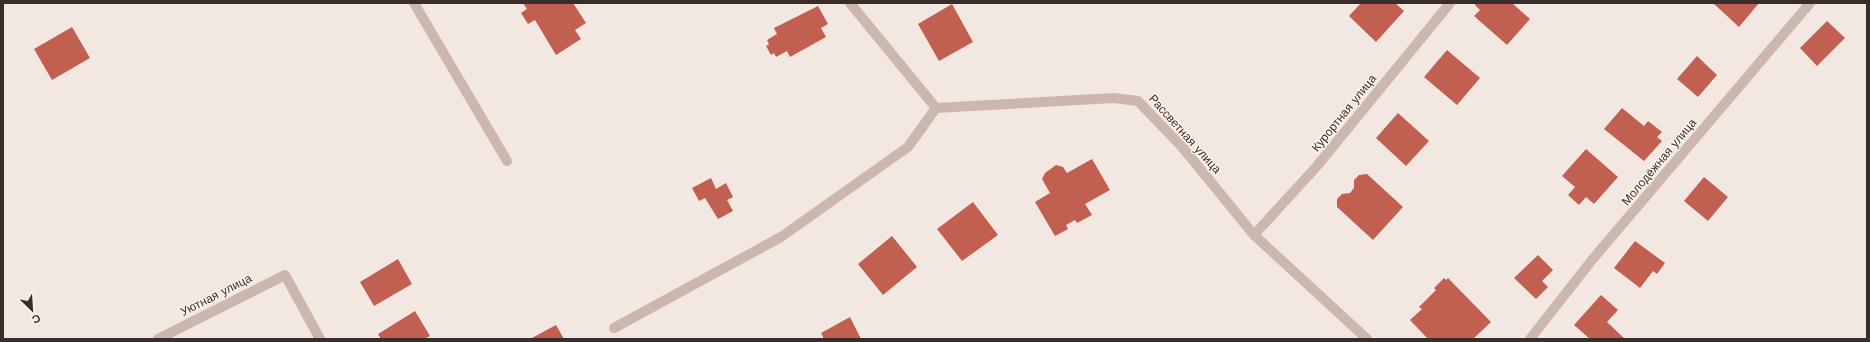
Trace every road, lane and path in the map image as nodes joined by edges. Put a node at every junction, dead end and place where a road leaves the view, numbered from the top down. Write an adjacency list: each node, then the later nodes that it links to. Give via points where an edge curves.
1 (414, 3): 6 (street)
2 (850, 3): 5 (street)
3 (1450, 3): 7 (street, Курортная улица, via 1317,166)
4 (1810, 3): 12 (street, Молодёжная улица, via 1592,260)
5 (936, 108): 7 (street, Рассветная улица, via 1114,98 1138,101 1183,148); 8 (street, via 908,147 781,237)
6 (507, 161)
7 (1254, 235): 11 (street, Рассветная улица)
8 (614, 328)
9 (158, 339): 10 (street, Уютная улица, via 285,275)
10 (320, 339)
11 (1367, 339)
12 (1530, 339)

